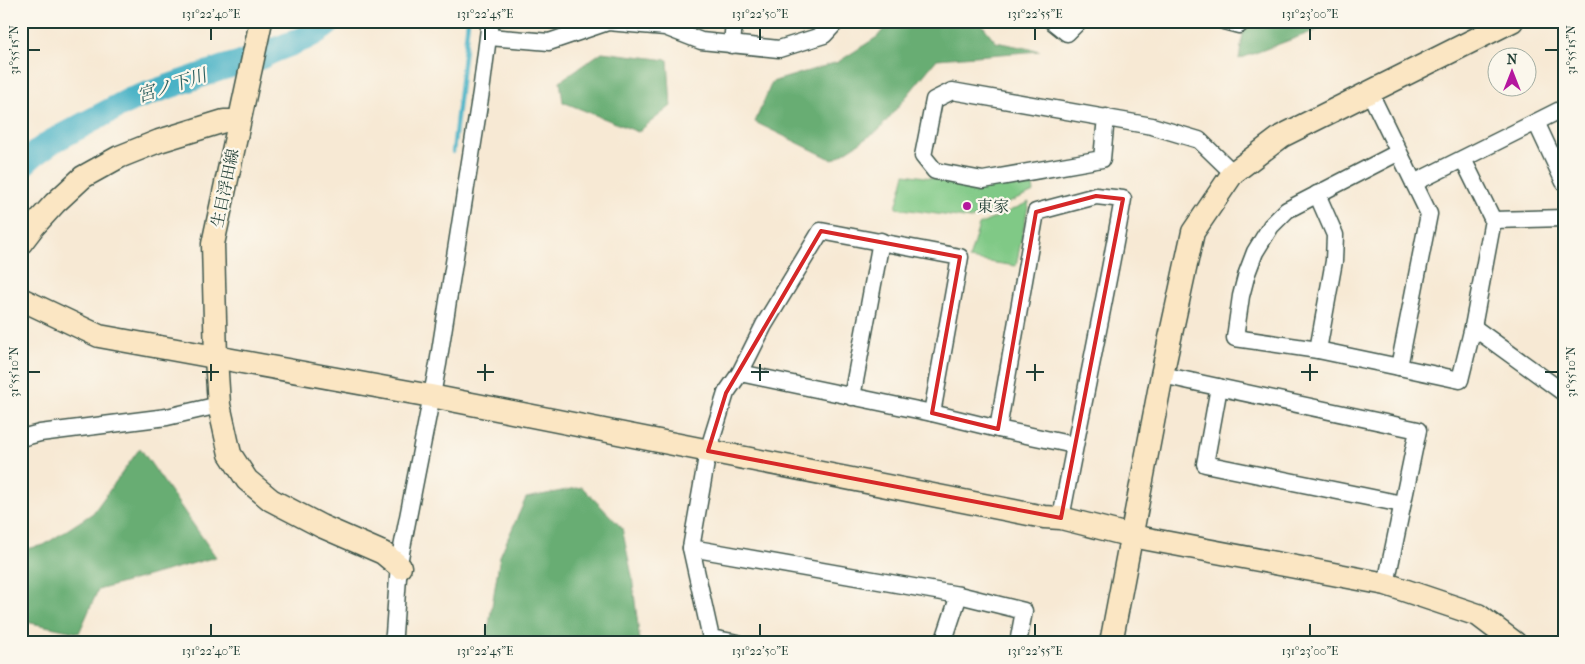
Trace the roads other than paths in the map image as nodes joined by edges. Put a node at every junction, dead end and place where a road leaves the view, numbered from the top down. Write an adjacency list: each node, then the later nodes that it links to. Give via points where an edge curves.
1 (734, 21): 10 (street)
2 (836, 21): 10 (street, via 824,35 779,49)
3 (1052, 21): 4 (street, via 1067,33)
4 (1078, 21)
5 (1224, 21): 6 (street, via 1239,25)
6 (1243, 21)
7 (1512, 21): 11 (street)
8 (259, 27): 14 (street, 生目浮田線)
9 (490, 29): 10 (street, via 549,42 608,22 665,27 701,41); 35 (street)
10 (732, 45)
11 (1370, 93): 16 (street); 18 (street, via 1282,136)
12 (1564, 108): 15 (street)
13 (1106, 117): 13 (street, via 952,91 934,100 923,156 935,171 983,180 1102,159); 18 (street, via 1199,140)
14 (238, 121): 25 (street, via 224,121 159,141 119,157 83,177 44,215); 29 (street, 生目浮田線, via 213,244)
15 (1536, 122): 17 (street); 19 (street)
16 (1399, 152): 20 (street); 21 (street)
17 (1464, 159): 20 (street); 23 (street)
18 (1233, 173): 32 (street, via 1193,232)
19 (1564, 182)
20 (1414, 183): 30 (street, via 1430,214)
21 (1317, 194): 28 (street, via 1335,235 1334,261); 28 (street, via 1287,210 1271,226 1255,252 1240,296 1235,338)
22 (1564, 218): 23 (street)
23 (1493, 220): 27 (street)
24 (881, 241): 31 (street, via 821,231 764,325); 36 (street); 38 (street, via 960,258)
25 (21, 244)
26 (21, 299): 29 (street, via 99,336)
27 (1473, 327): 30 (street, via 1460,380); 34 (street)
28 (1318, 350): 30 (street)
29 (216, 358): 35 (street); 37 (street, 生目浮田線)
30 (1399, 367)
31 (740, 372): 36 (street); 42 (street, via 726,393)
32 (1162, 375): 33 (street); 45 (street)
33 (1219, 387): 43 (street, via 1418,430); 43 (street, via 1204,464)
34 (1564, 393)
35 (431, 396): 42 (street); 47 (street)
36 (852, 397): 38 (street)
37 (219, 404): 40 (street, via 167,417); 47 (street, 生目浮田線, via 230,454 247,480 271,500 384,553)
38 (932, 413): 39 (street)
39 (998, 429): 41 (street); 41 (street, via 1036,212 1096,196 1124,200)
40 (21, 438)
41 (1074, 445): 44 (street)
42 (708, 451): 44 (street); 46 (street)
43 (1402, 504): 48 (street)
44 (1061, 518): 45 (street)
45 (1132, 536): 48 (street); 54 (street)
46 (691, 548): 49 (street); 51 (street, via 711,638)
47 (400, 567): 50 (street)
48 (1386, 584): 55 (street, via 1478,615)
49 (959, 595): 52 (street); 53 (street, via 1024,611)
50 (392, 643)
51 (738, 643)
52 (943, 643)
53 (1018, 643)
54 (1111, 643)
55 (1515, 643)

